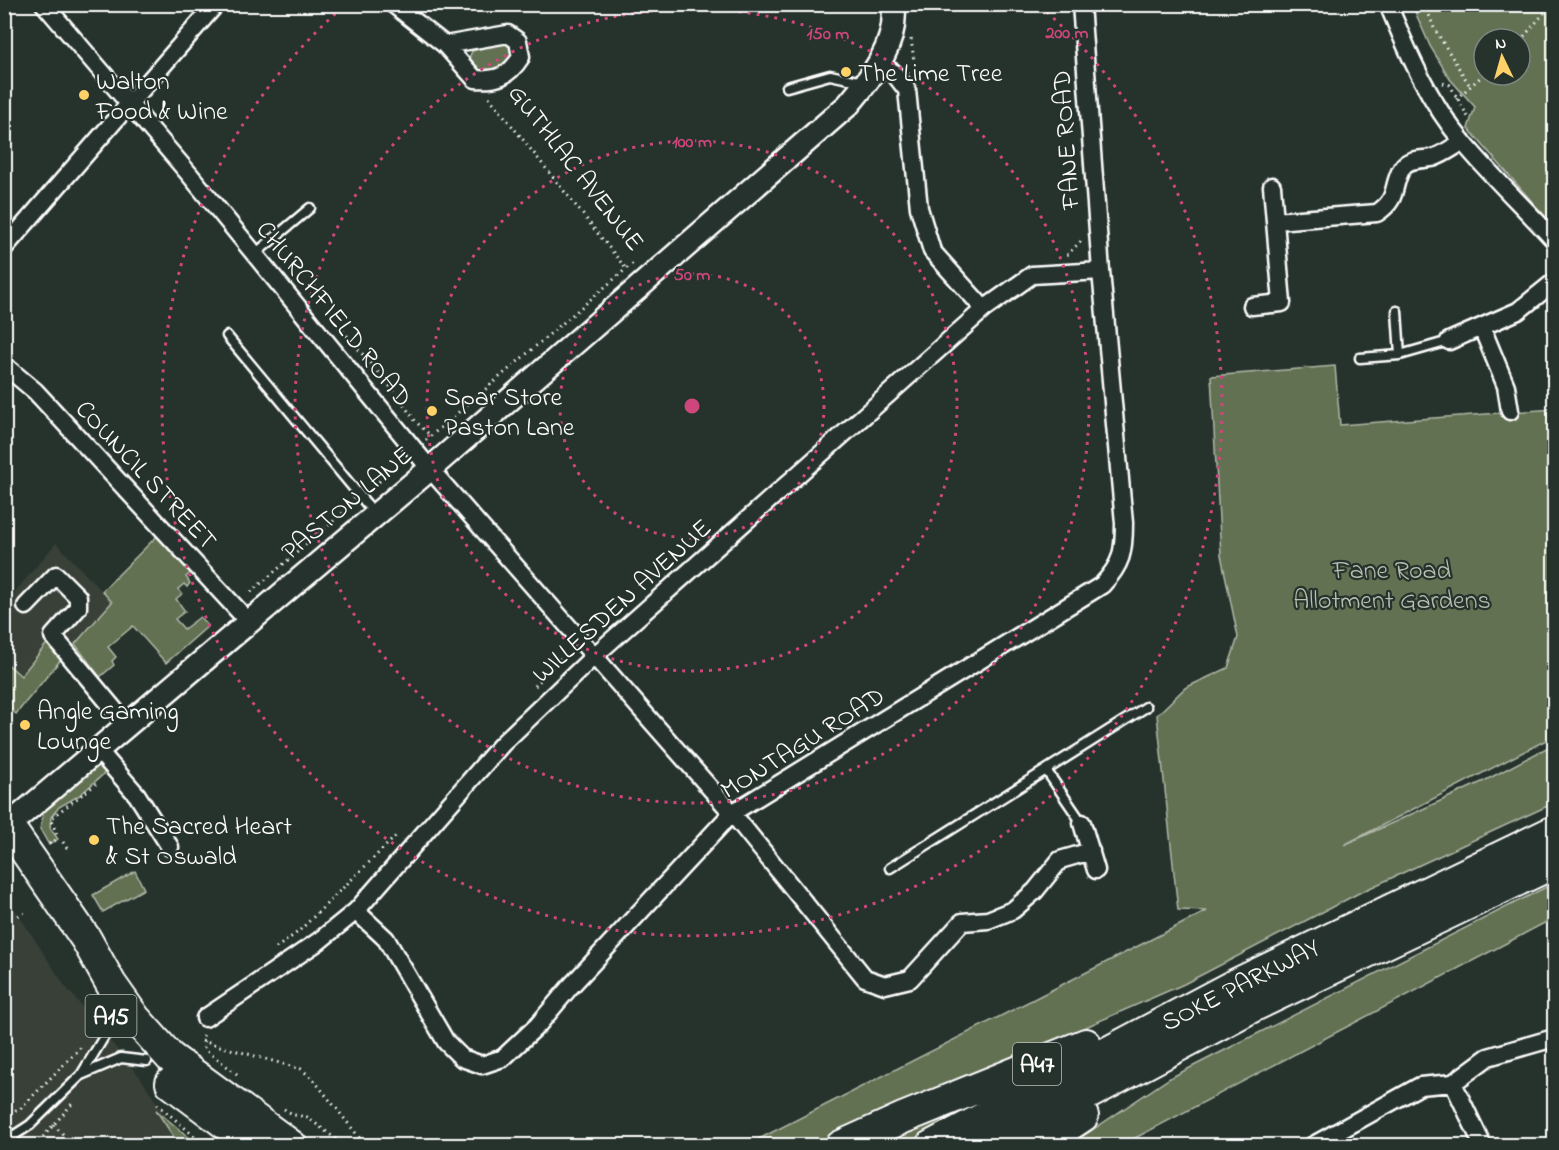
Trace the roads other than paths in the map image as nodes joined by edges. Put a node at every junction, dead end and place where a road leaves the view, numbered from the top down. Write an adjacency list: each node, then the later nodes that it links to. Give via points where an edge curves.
1 (44, 4): 10 (street, CHURCHFIELD ROAD)
2 (216, 4): 10 (street)
3 (393, 4): 7 (street, GUTHLAC AVENUE)
4 (893, 4): 8 (street, PASTON LANE, via 895,18)
5 (1081, 4): 18 (street, FANE ROAD)
6 (1388, 4): 11 (street, via 1410,56)
7 (445, 45): 7 (street, GUTHLAC AVENUE, via 508,34 518,41 521,57 513,69 491,81 475,79)
8 (873, 75): 9 (lane, via 830,75); 21 (street, via 893,72 907,90 919,208 932,251); 30 (street, PASTON LANE, via 848,105 632,278)
9 (788, 87)
10 (129, 106): 16 (street); 17 (street, CHURCHFIELD ROAD)
11 (1462, 142): 14 (street, via 1436,157 1409,161 1402,168 1394,197 1377,213); 15 (street)
12 (1272, 186): 14 (street)
13 (310, 208): 17 (lane)
14 (1275, 221): 20 (street, via 1282,303)
15 (1554, 240)
16 (4, 248)
17 (255, 254): 30 (street, CHURCHFIELD ROAD)
18 (1101, 271): 21 (street, WILLESDEN AVENUE, via 1032,275); 39 (street, MONTAGU ROAD, via 1124,523 1124,548 1117,570 1092,591)
19 (1554, 282): 23 (street, via 1518,311)
20 (1252, 306)
21 (984, 309): 34 (street, WILLESDEN AVENUE)
22 (1397, 311): 26 (lane)
23 (1482, 328): 25 (street); 29 (street, via 1506,386)
24 (227, 336): 31 (lane)
25 (1449, 341): 26 (lane)
26 (1400, 355): 27 (lane)
27 (1360, 358)
28 (4, 365): 33 (street, COUNCIL STREET, via 35,392)
29 (1510, 411)
30 (430, 469): 31 (street, PASTON LANE); 34 (street, CHURCHFIELD ROAD)
31 (369, 506): 33 (street, PASTON LANE)
32 (26, 606): 36 (street, via 56,575 78,597 78,608 53,636)
33 (242, 614): 36 (street, PASTON LANE)
34 (593, 657): 39 (street, CHURCHFIELD ROAD); 48 (street, WILLESDEN AVENUE, via 502,744)
35 (1146, 707): 38 (lane)
36 (128, 726): 37 (street, PASTON LANE)
37 (98, 750): 42 (street, PASTON LANE); 43 (street, via 137,795)
38 (1046, 770): 40 (lane); 46 (lane)
39 (732, 813): 44 (street, CHURCHFIELD ROAD, via 865,978 885,985 909,979 962,922 988,920 1013,910 1035,891 1060,860); 48 (street, MONTAGU ROAD, via 517,1046 503,1059 482,1065 462,1058 446,1042 386,939)
40 (1082, 823): 44 (street)
41 (1554, 831): 49 (highway, SOKE PARKWAY / A47)
42 (6, 832): 50 (highway, A15); 59 (highway, A15, via 86,939 111,984 170,1057)
43 (170, 847)
44 (1091, 850): 47 (street)
45 (1554, 863): 49 (highway, SOKE PARKWAY / A47)
46 (890, 868)
47 (1096, 870)
48 (356, 911): 51 (street, WILLESDEN AVENUE)
49 (1243, 996): 60 (highway, A47, via 903,1118); 61 (highway, SOKE PARKWAY / A47); 62 (highway, SOKE PARKWAY / A47); 63 (highway, A47)
50 (114, 1020): 53 (highway, A15); 54 (lane)
51 (206, 1026)
52 (1554, 1038): 55 (street, via 1488,1057)
53 (147, 1061): 54 (lane, via 121,1058); 58 (highway, A15)
54 (81, 1075): 57 (lane)
55 (1453, 1083): 64 (street, via 1420,1086); 65 (street)
56 (4, 1130): 57 (lane)
57 (14, 1141)
58 (255, 1146)
59 (292, 1146)
60 (841, 1146)
61 (931, 1146)
62 (990, 1146)
63 (1038, 1146)
64 (1312, 1146)
65 (1484, 1146)

